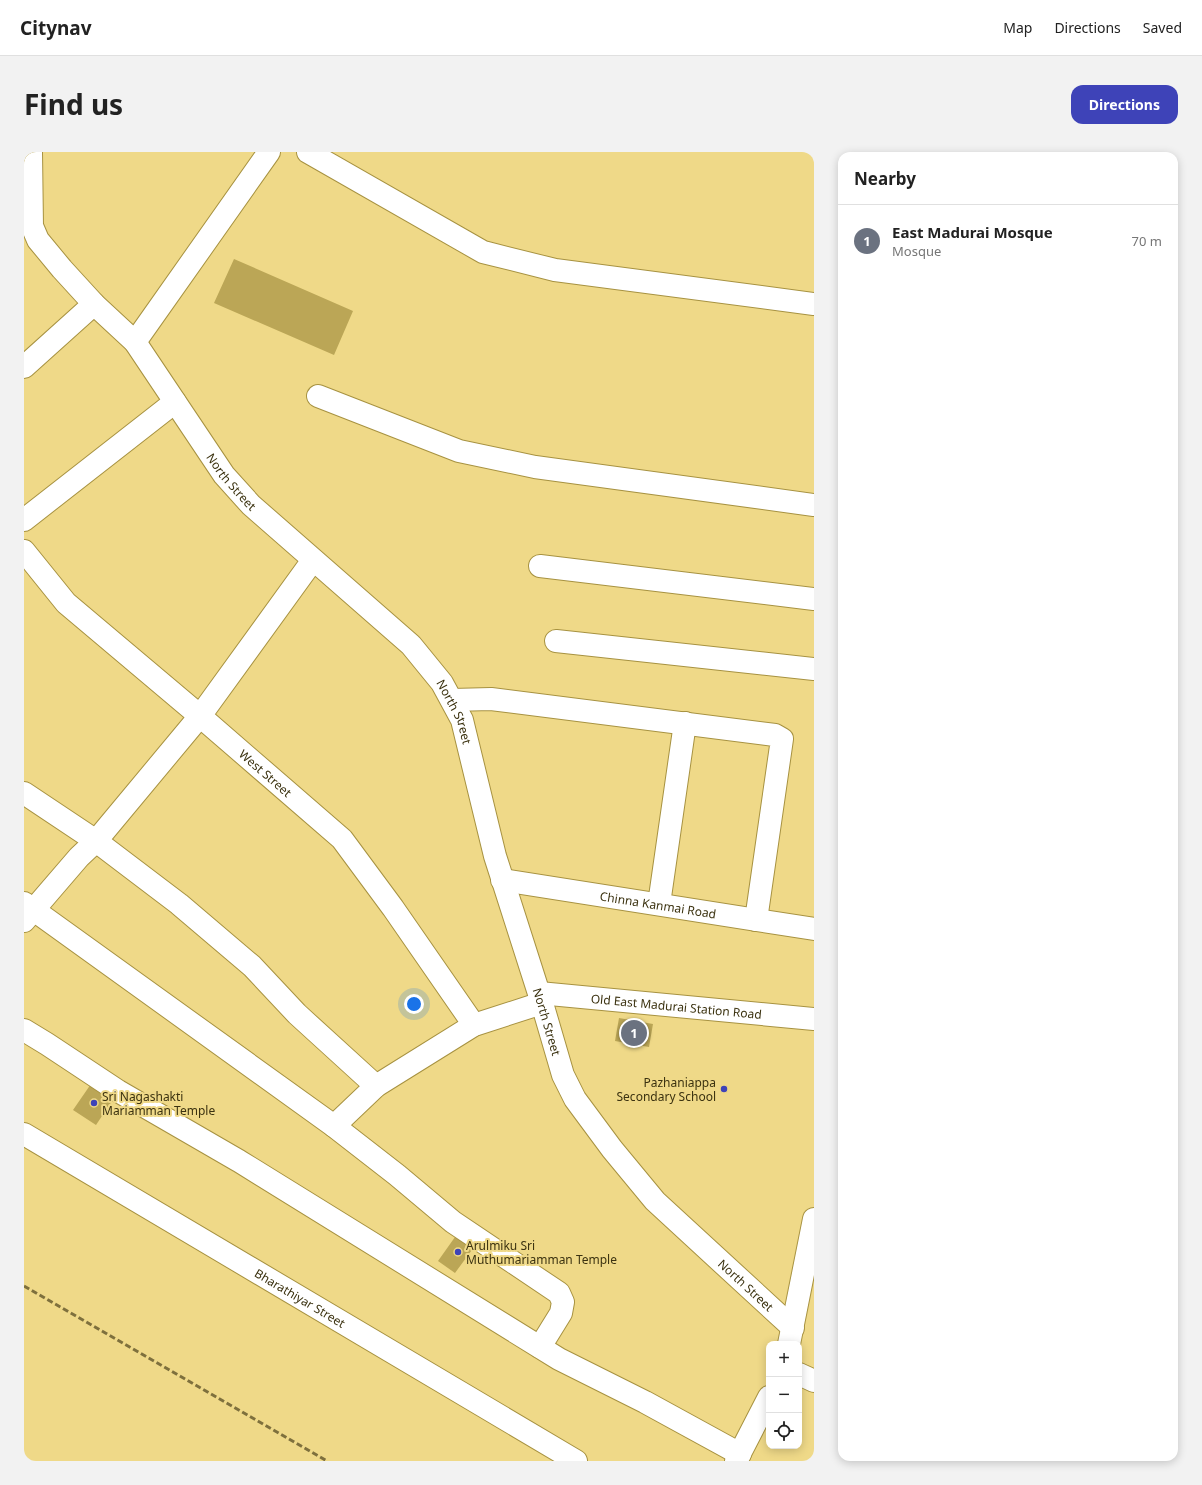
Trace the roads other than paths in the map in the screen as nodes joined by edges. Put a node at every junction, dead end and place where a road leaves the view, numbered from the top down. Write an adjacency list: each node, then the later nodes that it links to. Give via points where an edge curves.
1 (31, 152): 4 (street, North Street)
2 (269, 152): 7 (street)
3 (308, 152): 6 (street, via 483,252 555,270)
4 (28, 229): 5 (street, North Street)
5 (94, 304): 7 (street, North Street); 8 (street)
6 (814, 304)
7 (135, 342): 10 (street, North Street)
8 (24, 367)
9 (318, 396): 11 (street, via 459,452 534,468)
10 (175, 402): 12 (street); 14 (street, North Street, via 224,475 246,500)
11 (814, 505)
12 (24, 520)
13 (24, 551): 20 (street, West Street, via 66,603)
14 (313, 560): 19 (street, North Street, via 411,645 442,683); 20 (street)
15 (540, 566): 16 (street)
16 (814, 599)
17 (556, 642): 18 (street)
18 (814, 669)
19 (452, 700): 21 (street, via 491,699); 24 (street, North Street, via 462,720)
20 (200, 716): 23 (street); 31 (street, West Street, via 342,839)
21 (686, 723): 25 (street); 27 (street, via 775,735 782,739)
22 (24, 793): 23 (street)
23 (96, 841): 26 (street); 33 (street, via 180,904 252,966 297,1014)
24 (502, 880): 25 (street, Chinna Kanmai Road); 29 (street, North Street)
25 (659, 904): 27 (street, Chinna Kanmai Road)
26 (27, 911): 34 (street)
27 (756, 920): 28 (street, Chinna Kanmai Road)
28 (814, 929)
29 (541, 998): 30 (street, Old East Madurai Station Road); 31 (street); 37 (street, North Street, via 563,1075 574,1099 655,1201)
30 (814, 1019)
31 (474, 1025): 33 (street)
32 (24, 1030): 38 (street, via 118,1091 239,1161)
33 (376, 1086): 34 (street)
34 (334, 1126): 38 (street, via 453,1222 559,1293 563,1302 560,1313)
35 (24, 1134): 43 (street, Bharathiyar Street)
36 (814, 1219): 37 (street)
37 (791, 1336)
38 (540, 1347): 42 (street, via 645,1402)
39 (802, 1375): 40 (street)
40 (814, 1380)
41 (766, 1403): 42 (street)
42 (738, 1458)
43 (576, 1461)

